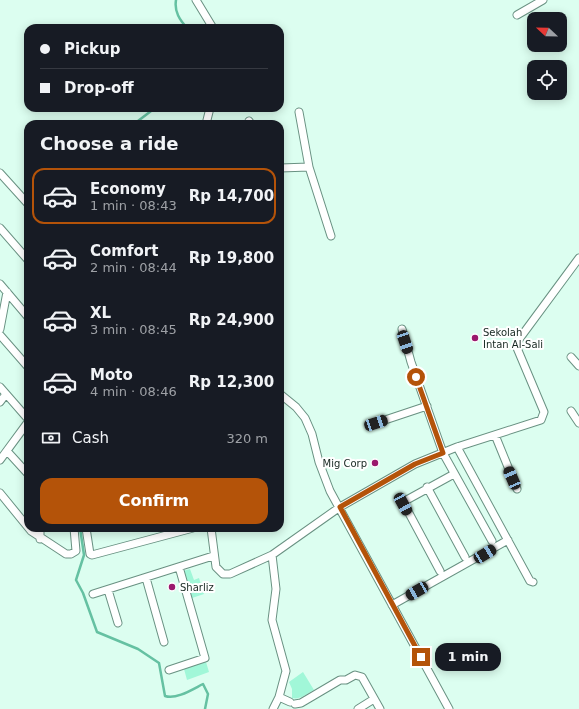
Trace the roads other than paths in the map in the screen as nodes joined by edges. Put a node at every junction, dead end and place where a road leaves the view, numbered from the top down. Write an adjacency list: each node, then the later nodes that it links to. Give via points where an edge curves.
1 (196, 0): 4 (street)
2 (543, 0): 3 (street)
3 (517, 15)
4 (211, 24)
5 (299, 112): 6 (street)
6 (309, 167): 7 (street); 11 (street)
7 (284, 168)
8 (0, 173): 9 (street)
9 (24, 200)
10 (0, 228): 12 (street)
11 (331, 236)
12 (24, 255)
13 (579, 258): 33 (street, via 517,342 517,348 544,416 539,421)
14 (0, 284): 15 (street)
15 (7, 292): 16 (street); 17 (street)
16 (24, 312)
17 (0, 329)
18 (402, 330): 27 (street)
19 (0, 335): 21 (street)
20 (571, 357): 22 (street)
21 (24, 362)
22 (579, 366)
23 (0, 387): 24 (street)
24 (6, 394): 26 (street); 29 (street)
25 (284, 398): 43 (street, via 305,418 330,491)
26 (0, 402)
27 (427, 406): 30 (street); 36 (street)
28 (571, 411): 31 (street)
29 (24, 414)
30 (376, 423)
31 (579, 423)
32 (24, 428): 35 (street)
33 (495, 435): 34 (street); 41 (street)
34 (457, 447): 36 (street); 52 (street)
35 (7, 451): 37 (street); 38 (street)
36 (443, 453): 39 (street); 43 (street, via 415,464)
37 (0, 460)
38 (24, 470)
39 (454, 474): 40 (street); 53 (street)
40 (427, 488): 56 (street); 58 (street, via 405,500 403,504)
41 (517, 489)
42 (0, 493): 44 (street)
43 (340, 507): 54 (street); 63 (street)
44 (24, 524)
45 (33, 532): 51 (street)
46 (40, 532): 51 (street)
47 (74, 532): 51 (street, via 76,548 72,554 66,554)
48 (87, 532): 49 (street, via 92,555)
49 (170, 532)
50 (210, 532): 55 (street)
51 (40, 538)
52 (508, 540): 60 (street, via 530,581); 63 (street)
53 (492, 541)
54 (272, 555): 55 (street, via 227,574 218,570); 67 (street, via 276,589 272,620 286,671)
55 (213, 556): 57 (street)
56 (465, 557)
57 (179, 567): 59 (street); 66 (street, via 205,658)
58 (440, 571)
59 (146, 578): 61 (street); 65 (street)
60 (534, 582)
61 (108, 590): 62 (street); 64 (street)
62 (93, 594)
63 (392, 605): 72 (street)
64 (118, 623)
65 (164, 642)
66 (169, 670)
67 (279, 697): 68 (street, via 295,703 355,675 362,677); 69 (street)
68 (374, 699): 70 (street); 71 (street)
69 (273, 709)
70 (358, 709)
71 (380, 709)
72 (449, 709)

